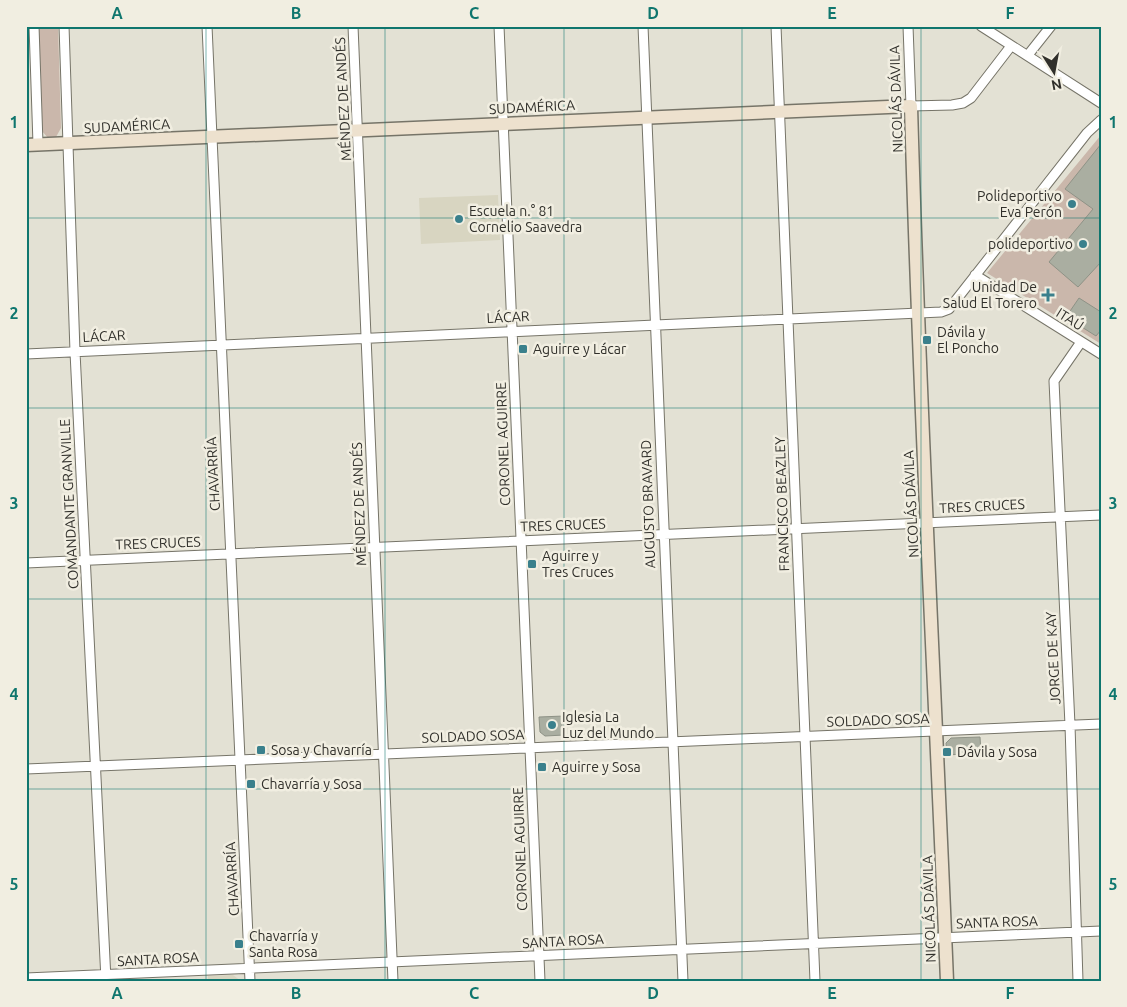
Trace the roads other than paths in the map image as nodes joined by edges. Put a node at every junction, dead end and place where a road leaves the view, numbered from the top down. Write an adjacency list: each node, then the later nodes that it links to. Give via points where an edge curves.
1 (34, 26): 22 (street)
2 (64, 26): 21 (street, COMANDANTE GRANVILLE)
3 (207, 26): 20 (street, CHAVARRÍA)
4 (353, 26): 19 (street, MÉNDEZ DE ANDÉS)
5 (499, 26): 18 (street, CORONEL AGUIRRE)
6 (642, 26): 16 (street, AUGUSTO BRAVARD)
7 (776, 26): 15 (street, FRANCISCO BEAZLEY)
8 (908, 26): 14 (street, NICOLÁS DÁVILA)
9 (981, 26): 11 (street)
10 (1051, 26): 12 (street)
11 (1011, 46): 12 (street); 14 (street, SUDAMÉRICA, via 963,104)
12 (1028, 55): 13 (street)
13 (1101, 103)
14 (911, 106): 15 (street, SUDAMÉRICA); 24 (street, NICOLÁS DÁVILA)
15 (780, 112): 16 (street, SUDAMÉRICA); 25 (street, FRANCISCO BEAZLEY)
16 (646, 117): 18 (street, SUDAMÉRICA); 26 (street, AUGUSTO BRAVARD)
17 (1101, 120): 23 (street, LÁCAR, via 1087,133)
18 (503, 123): 19 (street, SUDAMÉRICA); 27 (street, CORONEL AGUIRRE)
19 (358, 129): 20 (street, SUDAMÉRICA); 28 (street, MÉNDEZ DE ANDÉS)
20 (212, 137): 21 (street, SUDAMÉRICA); 30 (street, CHAVARRÍA)
21 (68, 144): 22 (street, SUDAMÉRICA); 31 (street, COMANDANTE GRANVILLE)
22 (32, 145)
23 (975, 275): 24 (street, LÁCAR, via 949,309); 29 (street, ITAÚ)
24 (917, 313): 25 (street, LÁCAR); 36 (street, NICOLÁS DÁVILA)
25 (789, 320): 26 (street, LÁCAR); 37 (street, FRANCISCO BEAZLEY)
26 (654, 326): 27 (street, LÁCAR); 38 (street, AUGUSTO BRAVARD)
27 (512, 330): 28 (street, LÁCAR); 39 (street, CORONEL AGUIRRE)
28 (366, 339): 30 (street, LÁCAR); 40 (street, MÉNDEZ DE ANDÉS)
29 (1081, 342): 33 (street, ITAÚ); 35 (street, JORGE DE KAY, via 1054,381)
30 (220, 344): 31 (street, LÁCAR); 41 (street, CHAVARRÍA)
31 (75, 352): 32 (street, LÁCAR); 42 (street, COMANDANTE GRANVILLE)
32 (26, 354)
33 (1101, 354)
34 (1101, 515): 35 (street, TRES CRUCES)
35 (1060, 516): 36 (street, TRES CRUCES); 45 (street, JORGE DE KAY)
36 (927, 523): 37 (street, TRES CRUCES); 46 (street, NICOLÁS DÁVILA)
37 (797, 528): 38 (street, TRES CRUCES); 47 (street, FRANCISCO BEAZLEY)
38 (663, 535): 39 (street, TRES CRUCES); 48 (street, AUGUSTO BRAVARD)
39 (521, 541): 40 (street, TRES CRUCES); 49 (street, CORONEL AGUIRRE)
40 (374, 547): 41 (street, TRES CRUCES); 50 (street, MÉNDEZ DE ANDÉS)
41 (231, 554): 42 (street, TRES CRUCES); 51 (street, CHAVARRÍA)
42 (85, 560): 43 (street, TRES CRUCES); 52 (street, COMANDANTE GRANVILLE)
43 (26, 563)
44 (1101, 724): 45 (street, SOLDADO SOSA)
45 (1070, 725): 46 (street, SOLDADO SOSA); 55 (street, JORGE DE KAY)
46 (938, 731): 47 (street, SOLDADO SOSA); 56 (street, NICOLÁS DÁVILA)
47 (806, 736): 48 (street, SOLDADO SOSA); 57 (street, FRANCISCO BEAZLEY)
48 (672, 742): 49 (street, SOLDADO SOSA); 58 (street, AUGUSTO BRAVARD)
49 (530, 748): 50 (street, SOLDADO SOSA); 59 (street, CORONEL AGUIRRE)
50 (383, 753): 51 (street, SOLDADO SOSA); 60 (street, MÉNDEZ DE ANDÉS)
51 (240, 760): 52 (street, SOLDADO SOSA); 61 (street, CHAVARRÍA)
52 (95, 766): 53 (street, SOLDADO SOSA); 63 (street, COMANDANTE GRANVILLE)
53 (26, 770)
54 (1101, 931): 55 (street, SANTA ROSA)
55 (1076, 932): 56 (street, SANTA ROSA); 70 (street, JORGE DE KAY)
56 (945, 938): 57 (street, SANTA ROSA); 69 (street, NICOLÁS DÁVILA)
57 (813, 944): 58 (street, SANTA ROSA); 68 (street, FRANCISCO BEAZLEY)
58 (682, 949): 59 (street, SANTA ROSA); 67 (street, AUGUSTO BRAVARD)
59 (539, 956): 60 (street, SANTA ROSA); 66 (street, CORONEL AGUIRRE)
60 (392, 962): 61 (street, SANTA ROSA); 65 (street, MÉNDEZ DE ANDÉS)
61 (250, 968): 63 (street, SANTA ROSA); 64 (street, CHAVARRÍA)
62 (26, 978): 63 (street, SANTA ROSA)
63 (106, 978)
64 (250, 981)
65 (393, 981)
66 (540, 981)
67 (683, 981)
68 (815, 981)
69 (947, 981)
70 (1078, 981)

